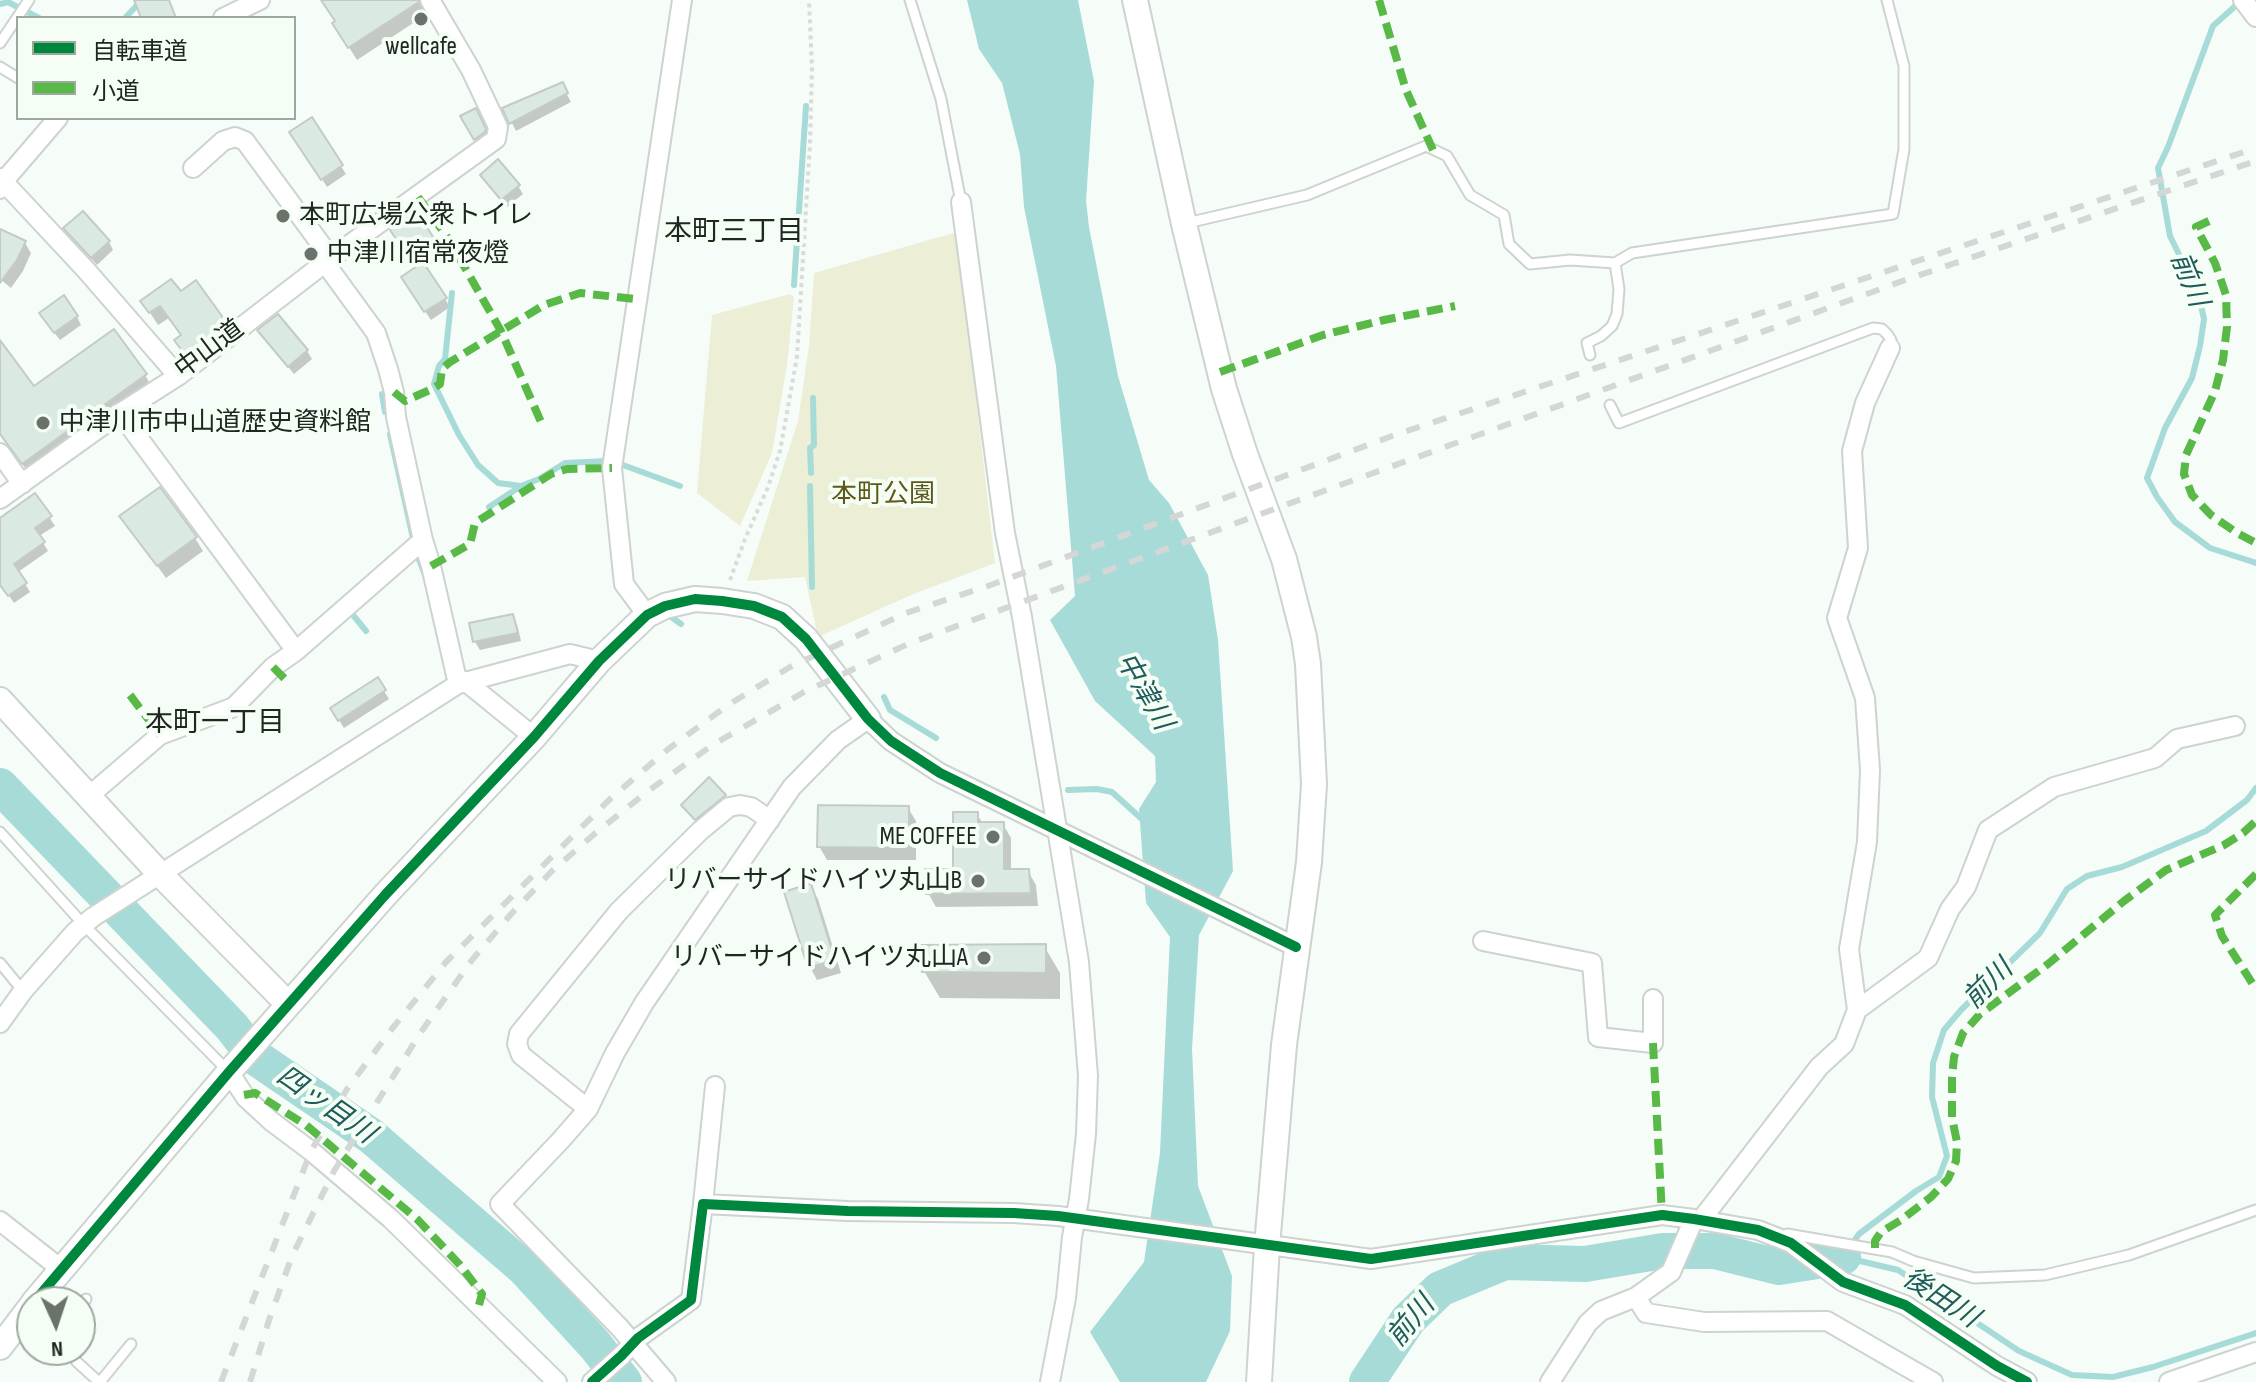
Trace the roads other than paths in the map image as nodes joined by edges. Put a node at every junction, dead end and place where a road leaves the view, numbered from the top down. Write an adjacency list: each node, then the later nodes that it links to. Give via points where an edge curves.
1 (260, 0): 8 (street)
2 (430, 0): 17 (street, 中山道, via 471,70 498,127 496,139)
3 (682, 0): 28 (street, via 612,468 624,584)
4 (910, 0): 15 (lane, via 941,99)
5 (1135, 0): 16 (street)
6 (1887, 0): 18 (lane, via 1904,66 1904,149 1893,214 1632,253)
7 (2243, 0): 9 (street)
8 (227, 16)
9 (2256, 17)
10 (16, 19): 11 (lane)
11 (0, 43)
12 (56, 120): 14 (street)
13 (193, 168): 17 (street, via 223,141 245,141)
14 (1, 183): 21 (street)
15 (961, 202): 38 (street, via 1005,533)
16 (1184, 224): 18 (lane, via 1307,195 1426,146 1447,156 1470,195 1504,215 1509,244 1530,264); 43 (street, via 1224,389 1284,559 1306,651 1314,784)
17 (328, 261): 21 (street, 中山道); 27 (street, via 376,333 394,392)
18 (1615, 263): 20 (lane, via 1617,314 1612,326 1587,343)
19 (1890, 348): 22 (lane, via 1887,334 1873,328 1619,423); 48 (street, via 1865,403 1852,451 1858,548 1837,618 1865,698 1870,770 1867,842 1849,949)
20 (1590, 355)
21 (178, 376): 23 (street, 中山道)
22 (1610, 405)
23 (120, 413): 25 (street, 中山道); 29 (street)
24 (0, 453): 25 (street)
25 (22, 484): 26 (street, 中山道)
26 (0, 499)
27 (423, 540): 29 (street); 31 (street)
28 (647, 615): 30 (street); 33 (street, via 695,599 754,606 782,617 806,639)
29 (296, 651): 36 (street, via 234,707 160,735)
30 (599, 661): 31 (street, via 570,654); 35 (street)
31 (462, 683): 35 (street); 40 (street)
32 (0, 700): 36 (street)
33 (868, 719): 37 (street, via 817,759); 38 (street, via 940,773)
34 (2235, 726): 48 (street, via 2177,739 2155,758 2054,787 1988,830 1966,887 1928,958)
35 (534, 737): 47 (street)
36 (89, 796): 40 (street)
37 (770, 820): 52 (street, via 644,1003); 52 (street, via 740,805 729,807 700,831 619,911 519,1034 521,1055)
38 (1055, 829): 43 (street); 55 (street, via 1079,962 1088,1076)
39 (0, 832): 41 (lane)
40 (159, 873): 41 (street); 47 (street)
41 (88, 920): 45 (street); 50 (lane)
42 (1483, 941): 46 (street, via 1592,963 1598,1037 1653,1043)
43 (1296, 947): 59 (street)
44 (0, 963): 45 (lane)
45 (23, 991): 49 (street)
46 (1653, 999)
47 (288, 1004): 50 (street)
48 (1857, 1010): 57 (street, via 1844,1044 1819,1067)
49 (0, 1023)
50 (232, 1069): 60 (street); 70 (street, via 246,1098 391,1219)
51 (715, 1086): 53 (street)
52 (588, 1109): 66 (street, via 500,1204)
53 (703, 1204): 55 (street); 66 (street, via 691,1300)
54 (2256, 1210): 58 (lane, via 2129,1255 2045,1275 1974,1278 1875,1248)
55 (1082, 1219): 59 (street); 73 (street)
56 (0, 1221): 60 (street)
57 (1695, 1223): 58 (street); 59 (street, via 1662,1215 1371,1259); 62 (street, via 1671,1272)
58 (1758, 1230): 77 (street, via 1791,1243 1843,1282 1905,1305)
59 (1260, 1244): 74 (street)
60 (61, 1269): 61 (street)
61 (47, 1286)
62 (1636, 1297): 75 (street, via 1601,1311 1588,1323); 76 (street, via 1646,1313 1704,1322 1827,1321)
63 (16, 1326): 65 (street)
64 (131, 1344): 69 (lane)
65 (0, 1347)
66 (627, 1350): 71 (street); 72 (street)
67 (2256, 1352): 78 (street)
68 (81, 1366): 69 (lane)
69 (99, 1382)
70 (557, 1382)
71 (592, 1382)
72 (666, 1382)
73 (1050, 1382)
74 (1259, 1382)
75 (1550, 1382)
76 (1933, 1382)
77 (2027, 1382)
78 (2169, 1382)

